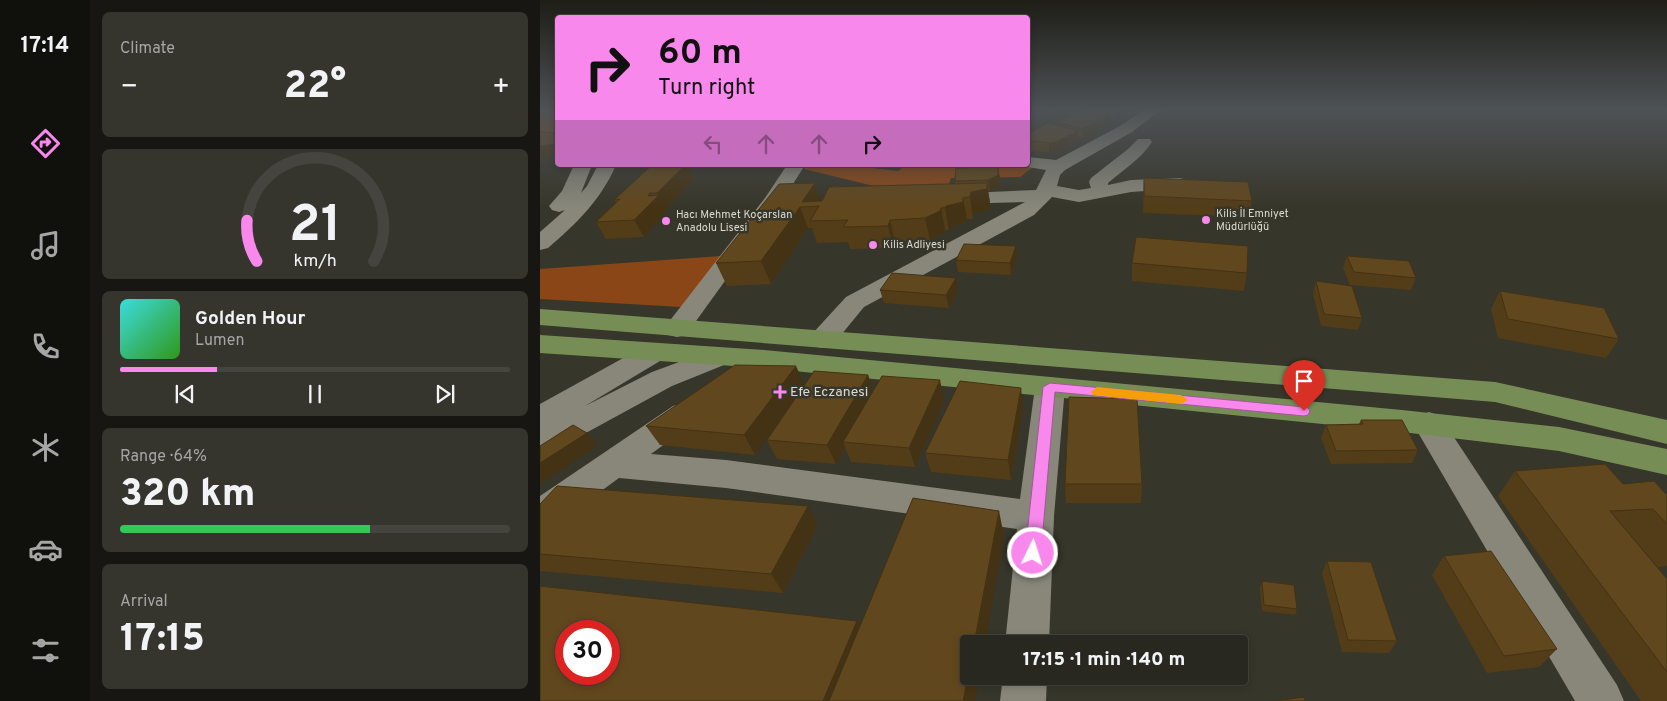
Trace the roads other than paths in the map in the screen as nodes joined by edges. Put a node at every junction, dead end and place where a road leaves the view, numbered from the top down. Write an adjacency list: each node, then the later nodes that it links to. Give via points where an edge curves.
1 (1103, 142): 4 (street)
2 (1144, 142): 9 (street, via 1098,182)
3 (1030, 162): 4 (street)
4 (1059, 166): 10 (street, via 1051,174)
5 (582, 167): 12 (street, via 571,193)
6 (606, 167): 13 (street, via 589,196 570,218)
7 (795, 167): 15 (street, via 782,201)
8 (1186, 184): 9 (street)
9 (1102, 191): 10 (street, via 1079,196)
10 (1044, 193): 11 (street); 16 (street, via 1027,211 855,302)
11 (936, 198)
12 (540, 224)
13 (540, 243)
14 (540, 317): 15 (main road)
15 (677, 329): 16 (main road)
16 (822, 340): 24 (main road, via 1496,392)
17 (540, 344): 18 (main road)
18 (655, 352): 20 (main road); 22 (street)
19 (764, 359): 20 (street); 21 (main road)
20 (717, 380): 22 (street, via 662,380 582,421); 26 (street)
21 (1050, 387): 23 (main road); 28 (street)
22 (542, 422)
23 (1429, 424): 25 (main road, via 1559,439); 32 (street)
24 (1667, 432)
25 (1667, 462)
26 (615, 464): 27 (street); 28 (street, via 726,474)
27 (540, 515)
28 (1036, 516): 29 (street)
29 (1028, 635)
30 (1024, 685): 31 (street)
31 (1023, 701)
32 (1601, 701)

